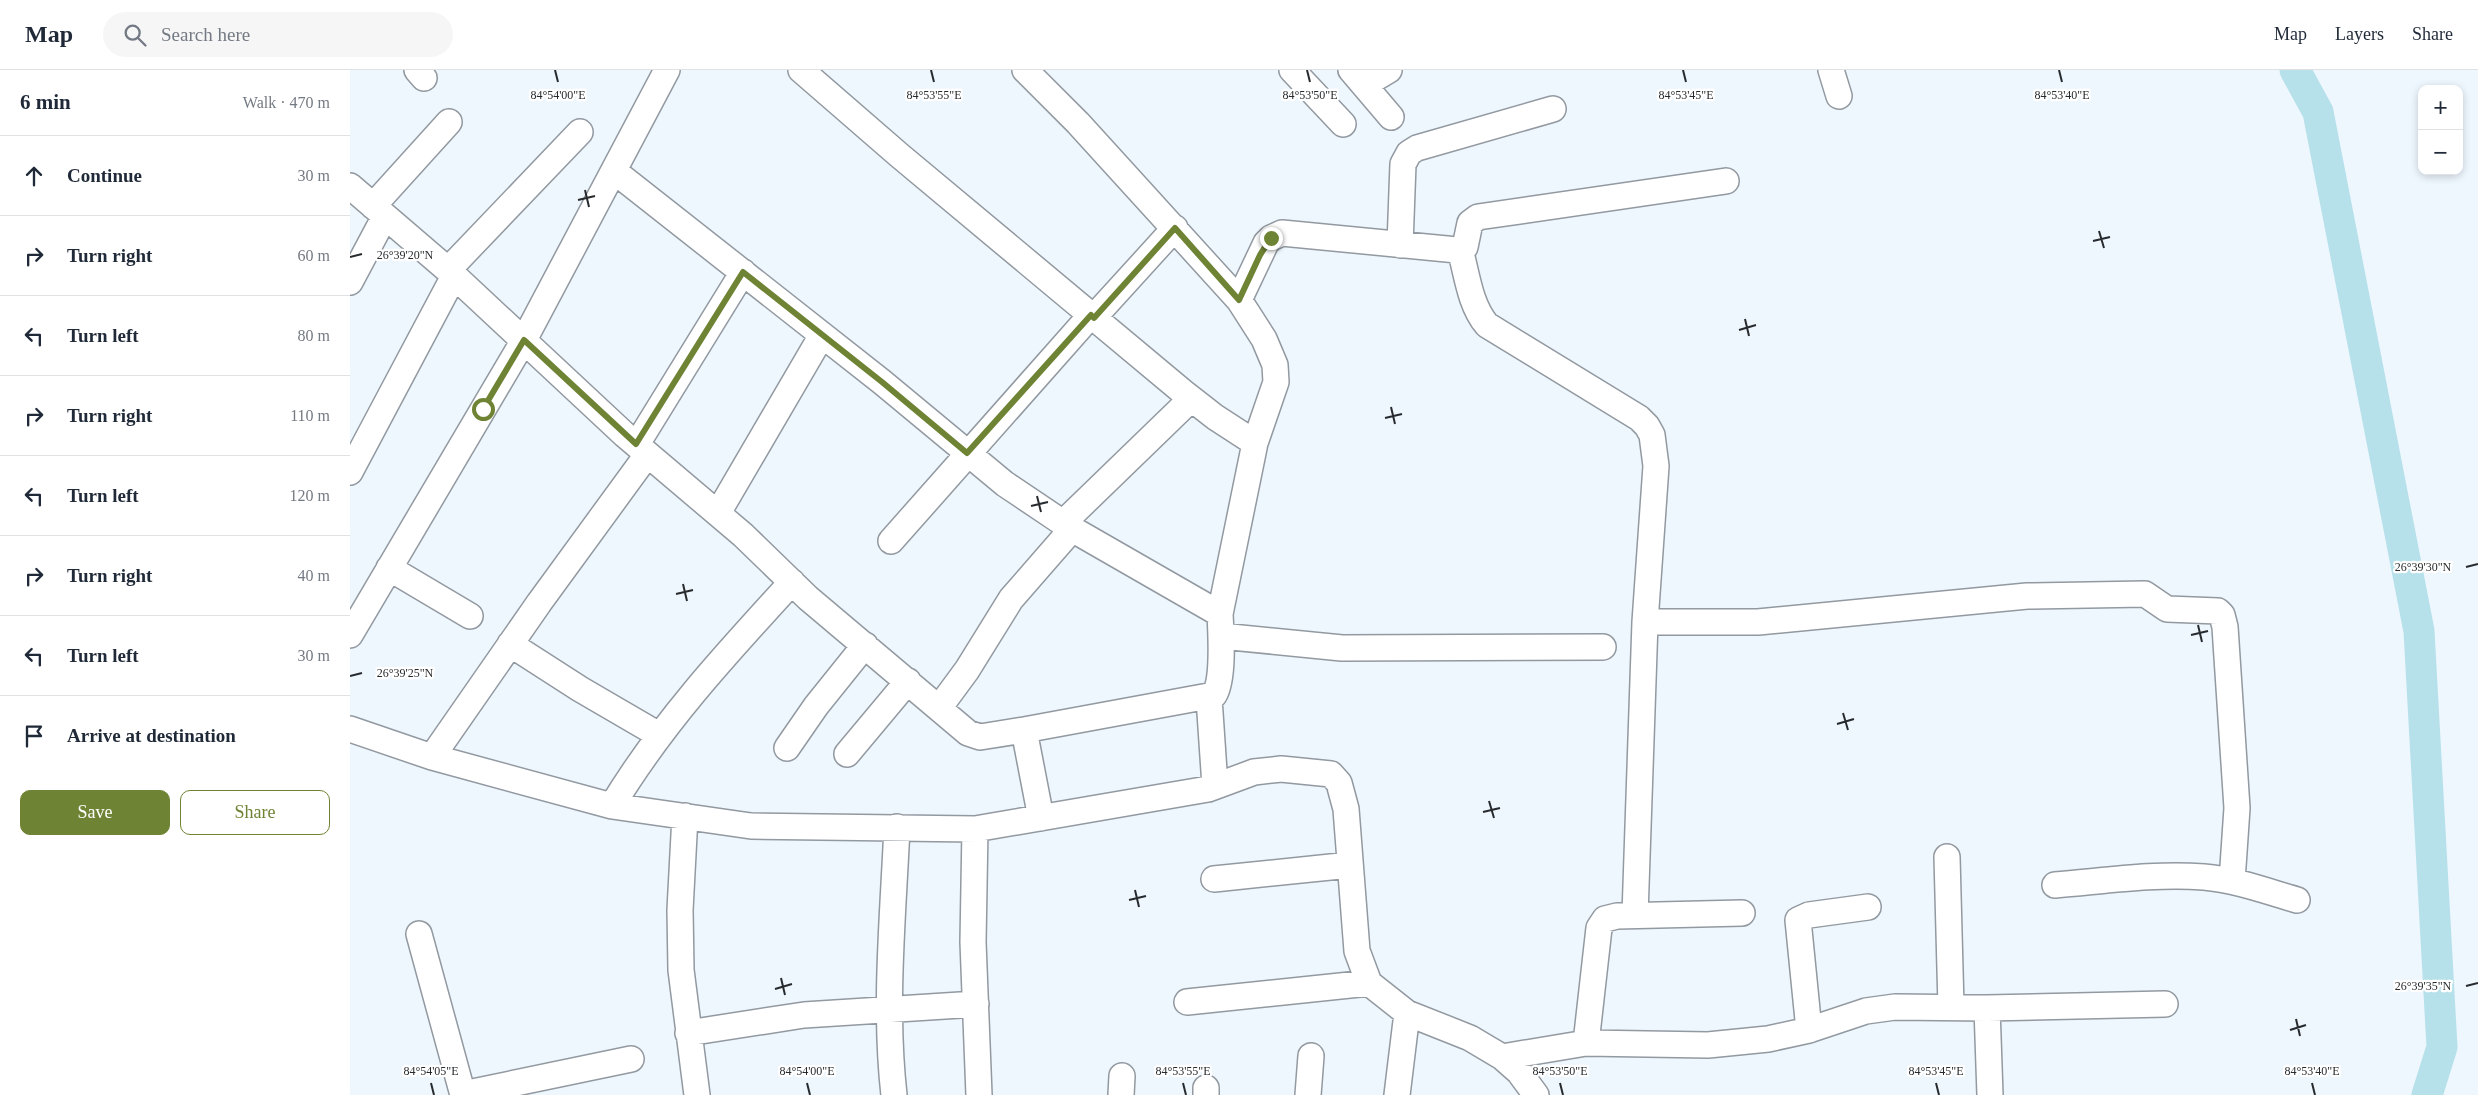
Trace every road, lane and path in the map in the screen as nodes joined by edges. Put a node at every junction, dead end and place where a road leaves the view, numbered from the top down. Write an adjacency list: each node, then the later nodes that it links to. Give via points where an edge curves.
1 (667, 70): 14 (street)
2 (801, 70): 25 (street, via 898,156)
3 (1025, 70): 18 (street, via 1078,122)
4 (1292, 70): 12 (street)
5 (1389, 70): 7 (street)
6 (1831, 70): 8 (street)
7 (1357, 78): 10 (street)
8 (1839, 96)
9 (1553, 109): 19 (street, via 1409,153 1403,164)
10 (1391, 117)
11 (449, 122): 17 (street)
12 (1343, 124)
13 (580, 132): 22 (street)
14 (614, 172): 21 (street); 27 (street)
15 (1726, 181): 20 (street, via 1478,217 1470,222 1466,245)
16 (350, 186): 17 (street)
17 (379, 211): 22 (street); 23 (street)
18 (1175, 228): 24 (street); 25 (street)
19 (1400, 245): 20 (street); 24 (street, via 1288,232 1276,234 1266,243)
20 (1460, 249): 39 (street, via 1474,303 1487,325 1639,418 1652,435 1656,466)
21 (743, 272): 26 (street); 30 (street)
22 (451, 273): 27 (street); 32 (street)
23 (350, 282)
24 (1239, 300): 29 (street, via 1264,339 1277,372)
25 (1092, 316): 28 (street); 31 (street)
26 (822, 335): 31 (street); 33 (street)
27 (524, 340): 30 (street); 36 (street)
28 (1191, 399): 29 (street); 34 (street)
29 (1255, 443): 40 (street)
30 (642, 450): 33 (street); 42 (street)
31 (967, 453): 34 (street, via 1005,484); 35 (street)
32 (350, 472)
33 (718, 513): 37 (street)
34 (1067, 526): 40 (street); 47 (street, via 1011,599)
35 (891, 541)
36 (390, 568): 38 (street); 41 (street)
37 (792, 582): 43 (street); 50 (street)
38 (470, 616)
39 (1645, 622): 63 (street, via 1758,622 2027,596 2145,594 2168,609 2218,611 2225,627 2237,808); 68 (street)
40 (1220, 625): 44 (street, via 1342,648); 46 (street, via 1218,685)
41 (350, 635)
42 (510, 644): 50 (street, via 580,690); 53 (street)
43 (865, 645): 45 (street); 51 (street)
44 (1603, 647)
45 (908, 681): 47 (street); 52 (street)
46 (1210, 698): 49 (street); 54 (street)
47 (939, 708): 49 (street, via 973,736 980,738)
48 (350, 729): 53 (street)
49 (1024, 730): 57 (street)
50 (659, 735): 55 (street)
51 (787, 748)
52 (848, 754)
53 (432, 757): 55 (street)
54 (1215, 786): 57 (street); 61 (street, via 1241,775 1281,769 1331,774 1339,783 1346,809)
55 (612, 806): 56 (street)
56 (685, 816): 58 (street, via 751,826); 79 (street, via 680,939)
57 (1041, 818): 59 (street)
58 (897, 828): 59 (street); 76 (street)
59 (975, 829): 72 (street, via 973,942)
60 (1947, 857): 74 (street)
61 (1350, 865): 62 (street); 70 (street, via 1357,951)
62 (1214, 880)
63 (2232, 881): 64 (street, via 2180,876); 65 (street)
64 (2055, 885)
65 (2297, 900)
66 (1868, 907): 78 (street, via 1809,915 1798,920)
67 (1742, 912): 68 (street)
68 (1635, 915): 80 (street, via 1605,919 1599,928)
69 (419, 934): 84 (street)
70 (1369, 983): 71 (street); 77 (street)
71 (1187, 1002)
72 (976, 1004): 76 (street); 87 (street)
73 (2165, 1004): 75 (street)
74 (1951, 1007): 75 (street); 78 (street, via 1896,1007 1866,1012)
75 (1987, 1008): 91 (street)
76 (890, 1010): 79 (street, via 804,1015); 86 (street)
77 (1407, 1013): 82 (street, via 1470,1038); 89 (street)
78 (1809, 1030): 80 (street, via 1768,1039 1708,1045)
79 (688, 1033): 85 (street)
80 (1586, 1043): 82 (street)
81 (1311, 1056): 88 (street)
82 (1502, 1057): 90 (street, via 1519,1072)
83 (631, 1060): 84 (street)
84 (463, 1095)
85 (697, 1095)
86 (894, 1095)
87 (979, 1095)
88 (1308, 1095)
89 (1397, 1095)
90 (1536, 1095)
91 (1990, 1095)

